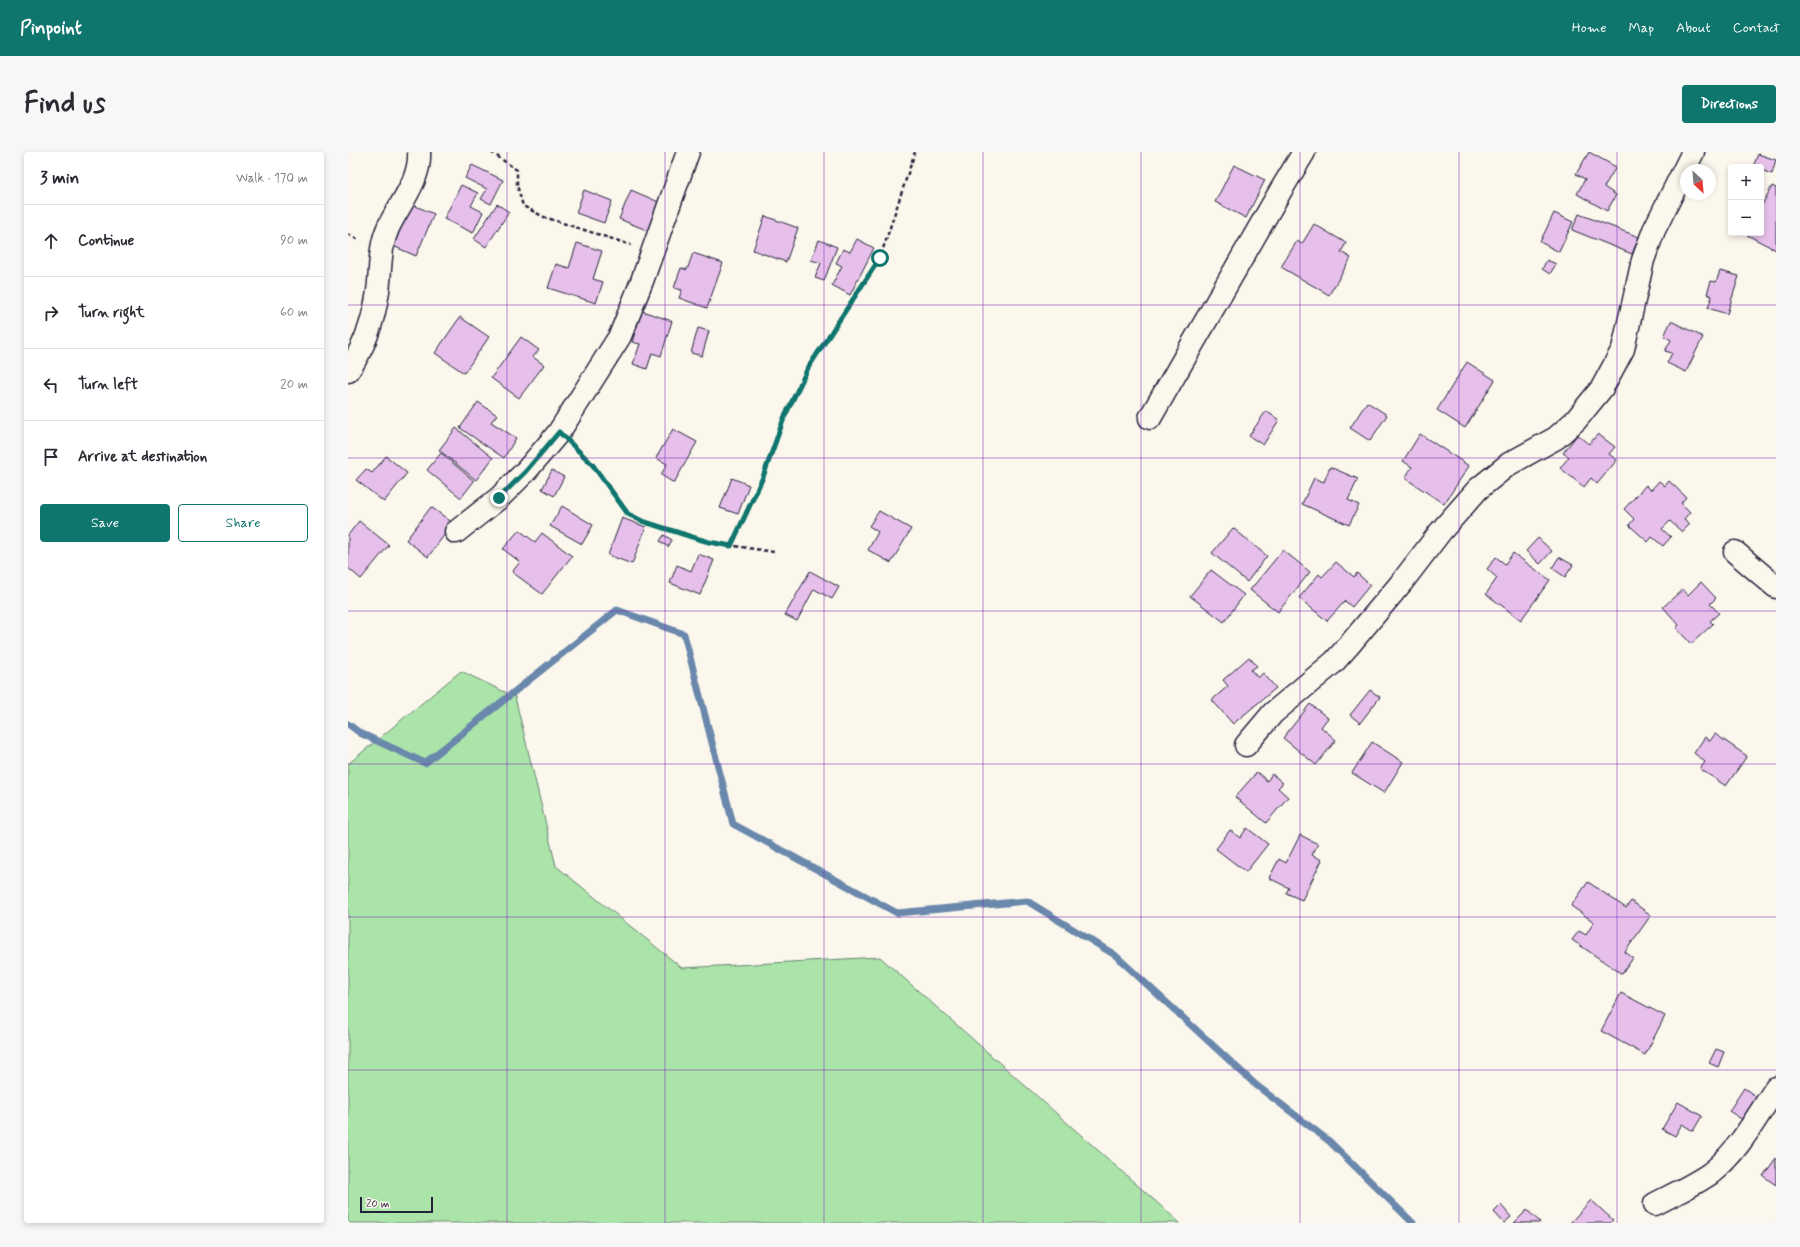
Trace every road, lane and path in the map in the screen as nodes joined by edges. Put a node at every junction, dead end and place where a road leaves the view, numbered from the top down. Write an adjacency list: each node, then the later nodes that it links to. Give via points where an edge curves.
1 (419, 152): 8 (street, via 414,180 388,229 380,254 378,292 363,345)
2 (491, 152): 7 (path, via 517,170 517,185 523,206 544,217)
3 (688, 152): 7 (street)
4 (915, 152): 12 (path, via 880,258 808,368 784,418 763,477)
5 (1304, 152): 9 (street)
6 (1693, 152): 16 (street, via 1654,230 1643,260 1623,350 1602,388 1576,420 1556,438 1509,464 1478,488 1334,662 1273,713)
7 (653, 251): 10 (street, via 620,336)
8 (348, 371)
9 (1150, 418)
10 (559, 432): 11 (street, via 499,498); 12 (path, via 592,464 628,514 692,537)
11 (456, 532)
12 (731, 546): 13 (path)
13 (774, 552)
14 (1735, 552): 15 (street)
15 (1776, 587)
16 (1246, 745)
17 (1776, 1088): 18 (street, via 1723,1162 1705,1177)
18 (1655, 1204)

